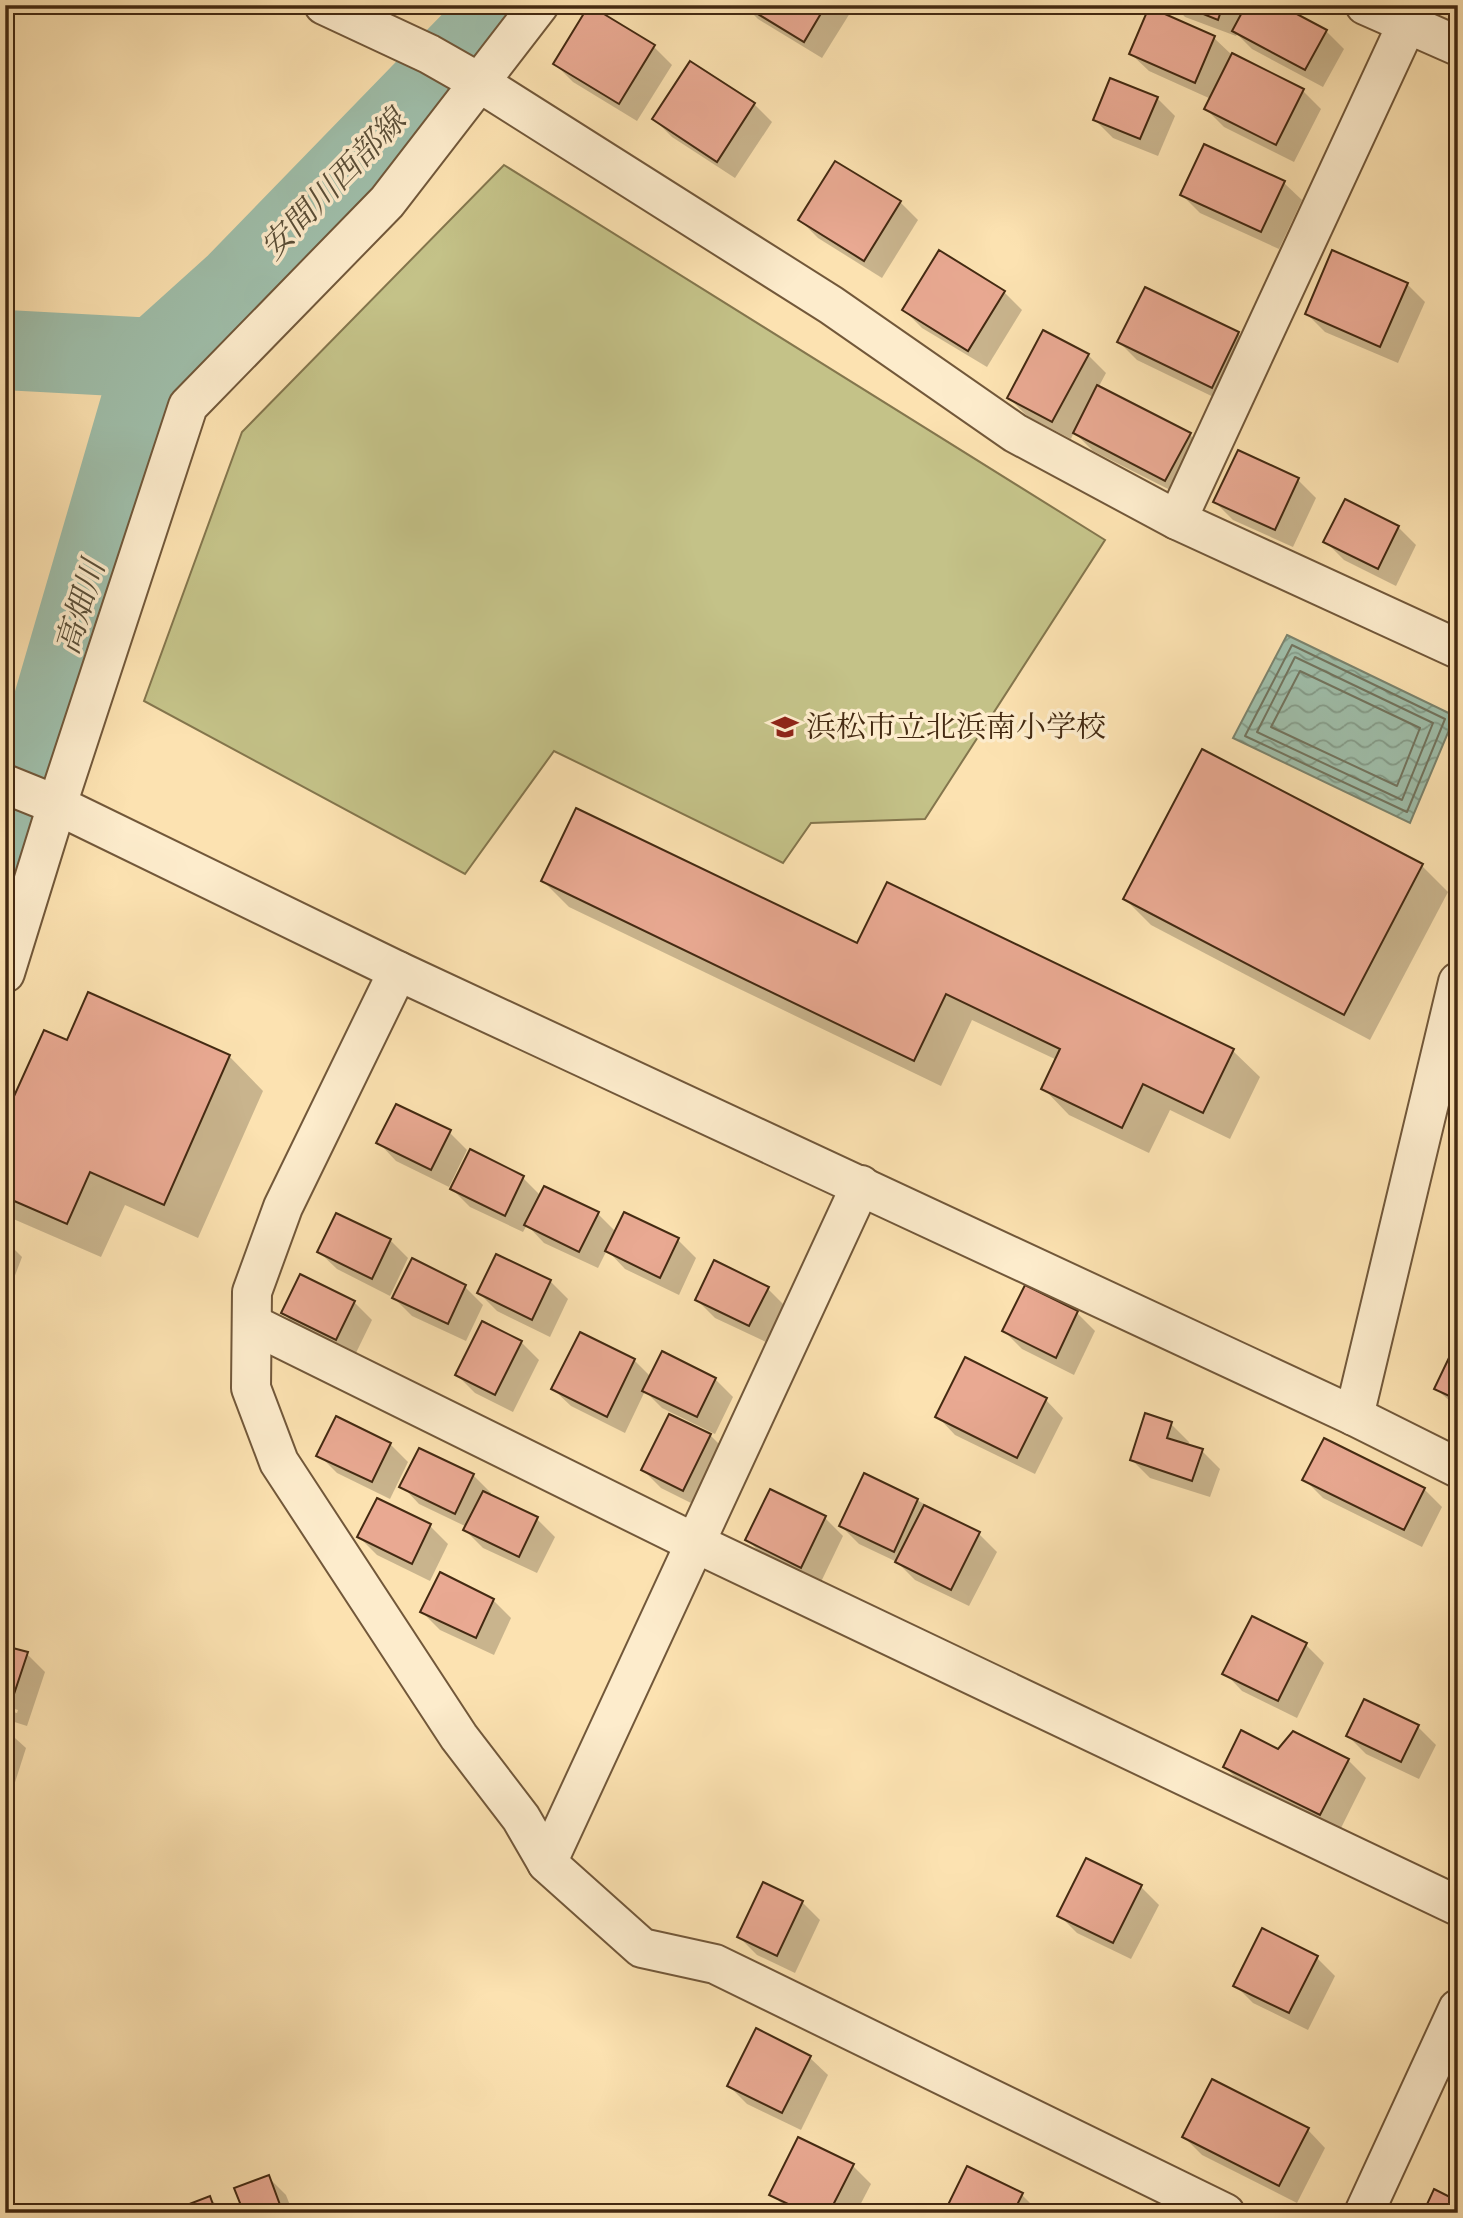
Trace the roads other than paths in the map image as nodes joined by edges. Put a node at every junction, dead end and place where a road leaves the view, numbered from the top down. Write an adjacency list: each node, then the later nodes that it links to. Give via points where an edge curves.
1 (324, 5): 6 (street)
2 (539, 5): 6 (street)
3 (1365, 5): 4 (street)
4 (1407, 24): 5 (street); 7 (street)
5 (1458, 46)
6 (473, 80): 7 (street, via 831,305 1015,433); 9 (street, via 387,202 188,406)
7 (1177, 520): 8 (street)
8 (1458, 649)
9 (28, 793): 10 (street); 11 (street)
10 (398, 971): 13 (street); 14 (street, via 283,1207 252,1292)
11 (5, 974)
12 (1458, 982): 15 (street)
13 (861, 1185): 15 (street); 17 (street)
14 (252, 1324): 17 (street); 18 (street, via 251,1388 279,1462)
15 (1354, 1416): 16 (street)
16 (1458, 1468)
17 (694, 1542): 18 (street); 19 (street)
18 (547, 1863): 21 (street, via 642,1948 715,1964)
19 (1458, 1906)
20 (1458, 2009): 22 (street)
21 (1225, 2213)
22 (1364, 2213)

